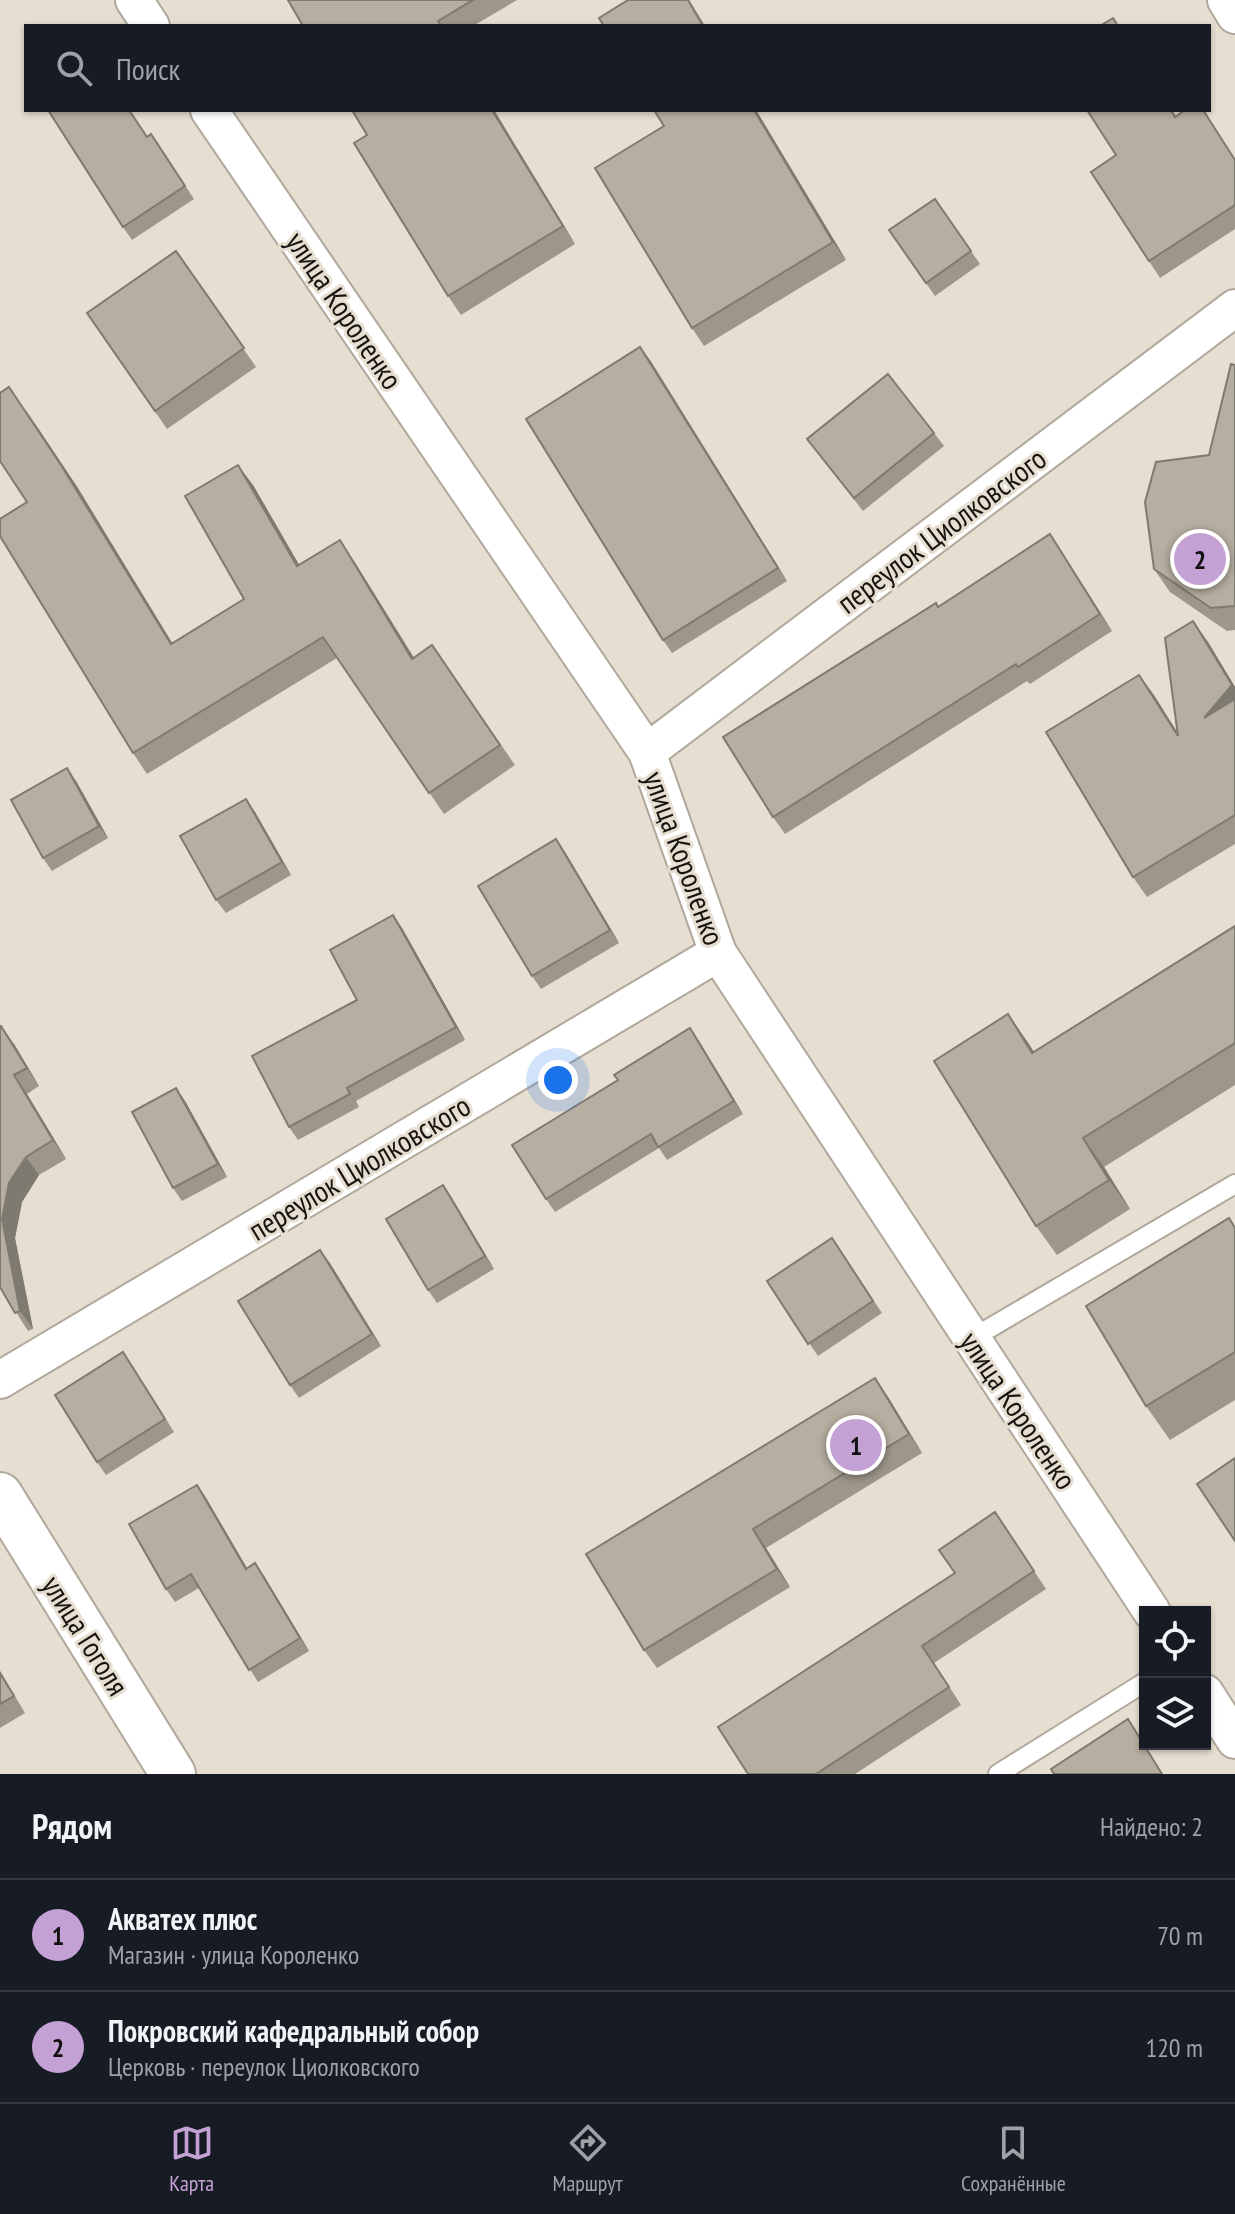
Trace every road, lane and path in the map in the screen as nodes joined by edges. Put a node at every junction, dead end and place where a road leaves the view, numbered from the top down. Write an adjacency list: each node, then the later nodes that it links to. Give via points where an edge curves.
1 (134, 0): 4 (street)
2 (1226, 0): 3 (street)
3 (1235, 15)
4 (150, 24)
5 (210, 112): 7 (street, улица Короленко)
6 (1235, 308): 7 (street, переулок Циолковского)
7 (647, 752): 8 (street, улица Короленко)
8 (718, 953): 10 (street, улица Короленко); 11 (street, переулок Циолковского)
9 (1235, 1184): 10 (lane)
10 (971, 1339): 13 (street, улица Короленко)
11 (0, 1380)
12 (0, 1495): 17 (street, улица Гоголя)
13 (1148, 1606)
14 (1139, 1686): 18 (lane)
15 (1211, 1702): 16 (street)
16 (1235, 1740)
17 (173, 1774)
18 (998, 1774)

